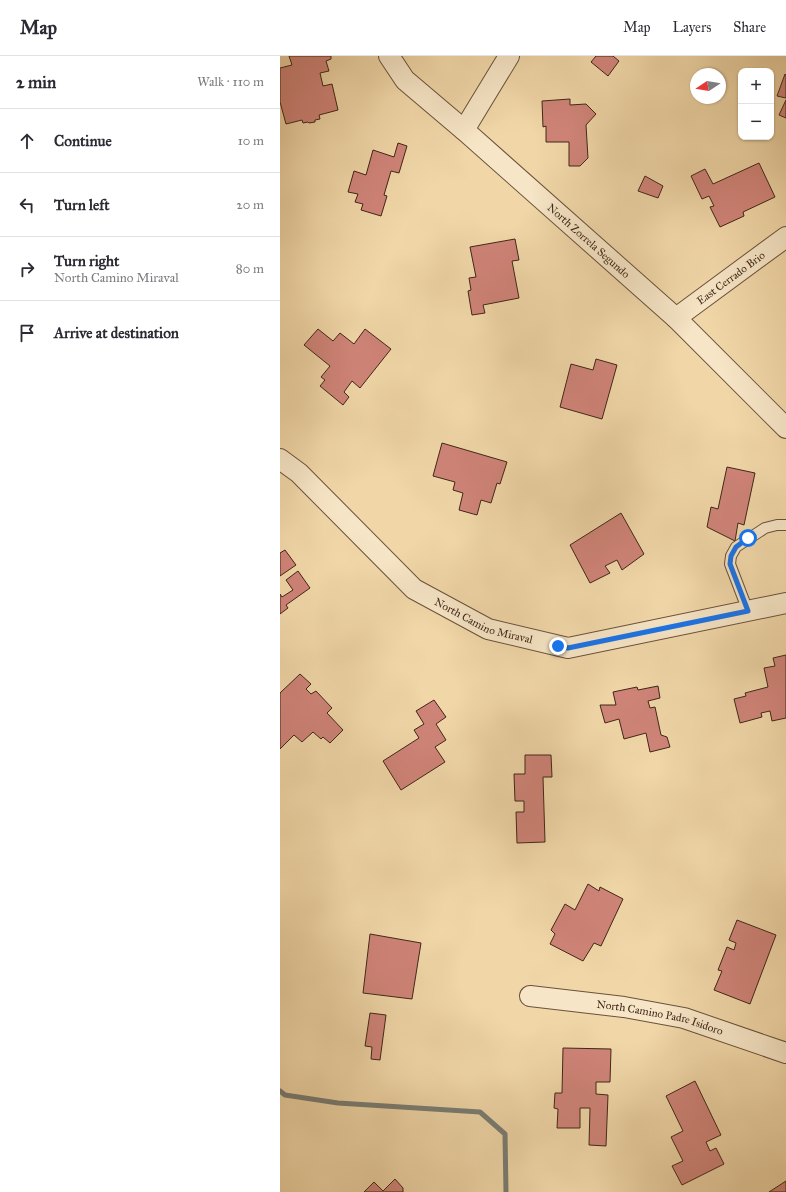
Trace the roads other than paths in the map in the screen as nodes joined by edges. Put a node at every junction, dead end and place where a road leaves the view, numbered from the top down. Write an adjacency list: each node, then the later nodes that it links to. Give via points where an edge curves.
1 (389, 56): 3 (street, North Zorrela Segundo, via 405,80)
2 (509, 56): 3 (street)
3 (464, 130): 5 (street, North Zorrela Segundo)
4 (786, 237): 5 (street, East Cerrado Brio)
5 (676, 318): 6 (street, North Zorrela Segundo)
6 (786, 428)
7 (280, 459): 10 (street, North Camino Miraval, via 299,473 414,589 488,629 568,648)
8 (786, 525): 10 (lane, via 765,528 736,547 731,556 730,564)
9 (786, 603): 10 (street, North Camino Miraval)
10 (748, 611)
11 (530, 996): 12 (street, North Camino Padre Isidoro, via 624,1007 684,1018)
12 (786, 1053)

